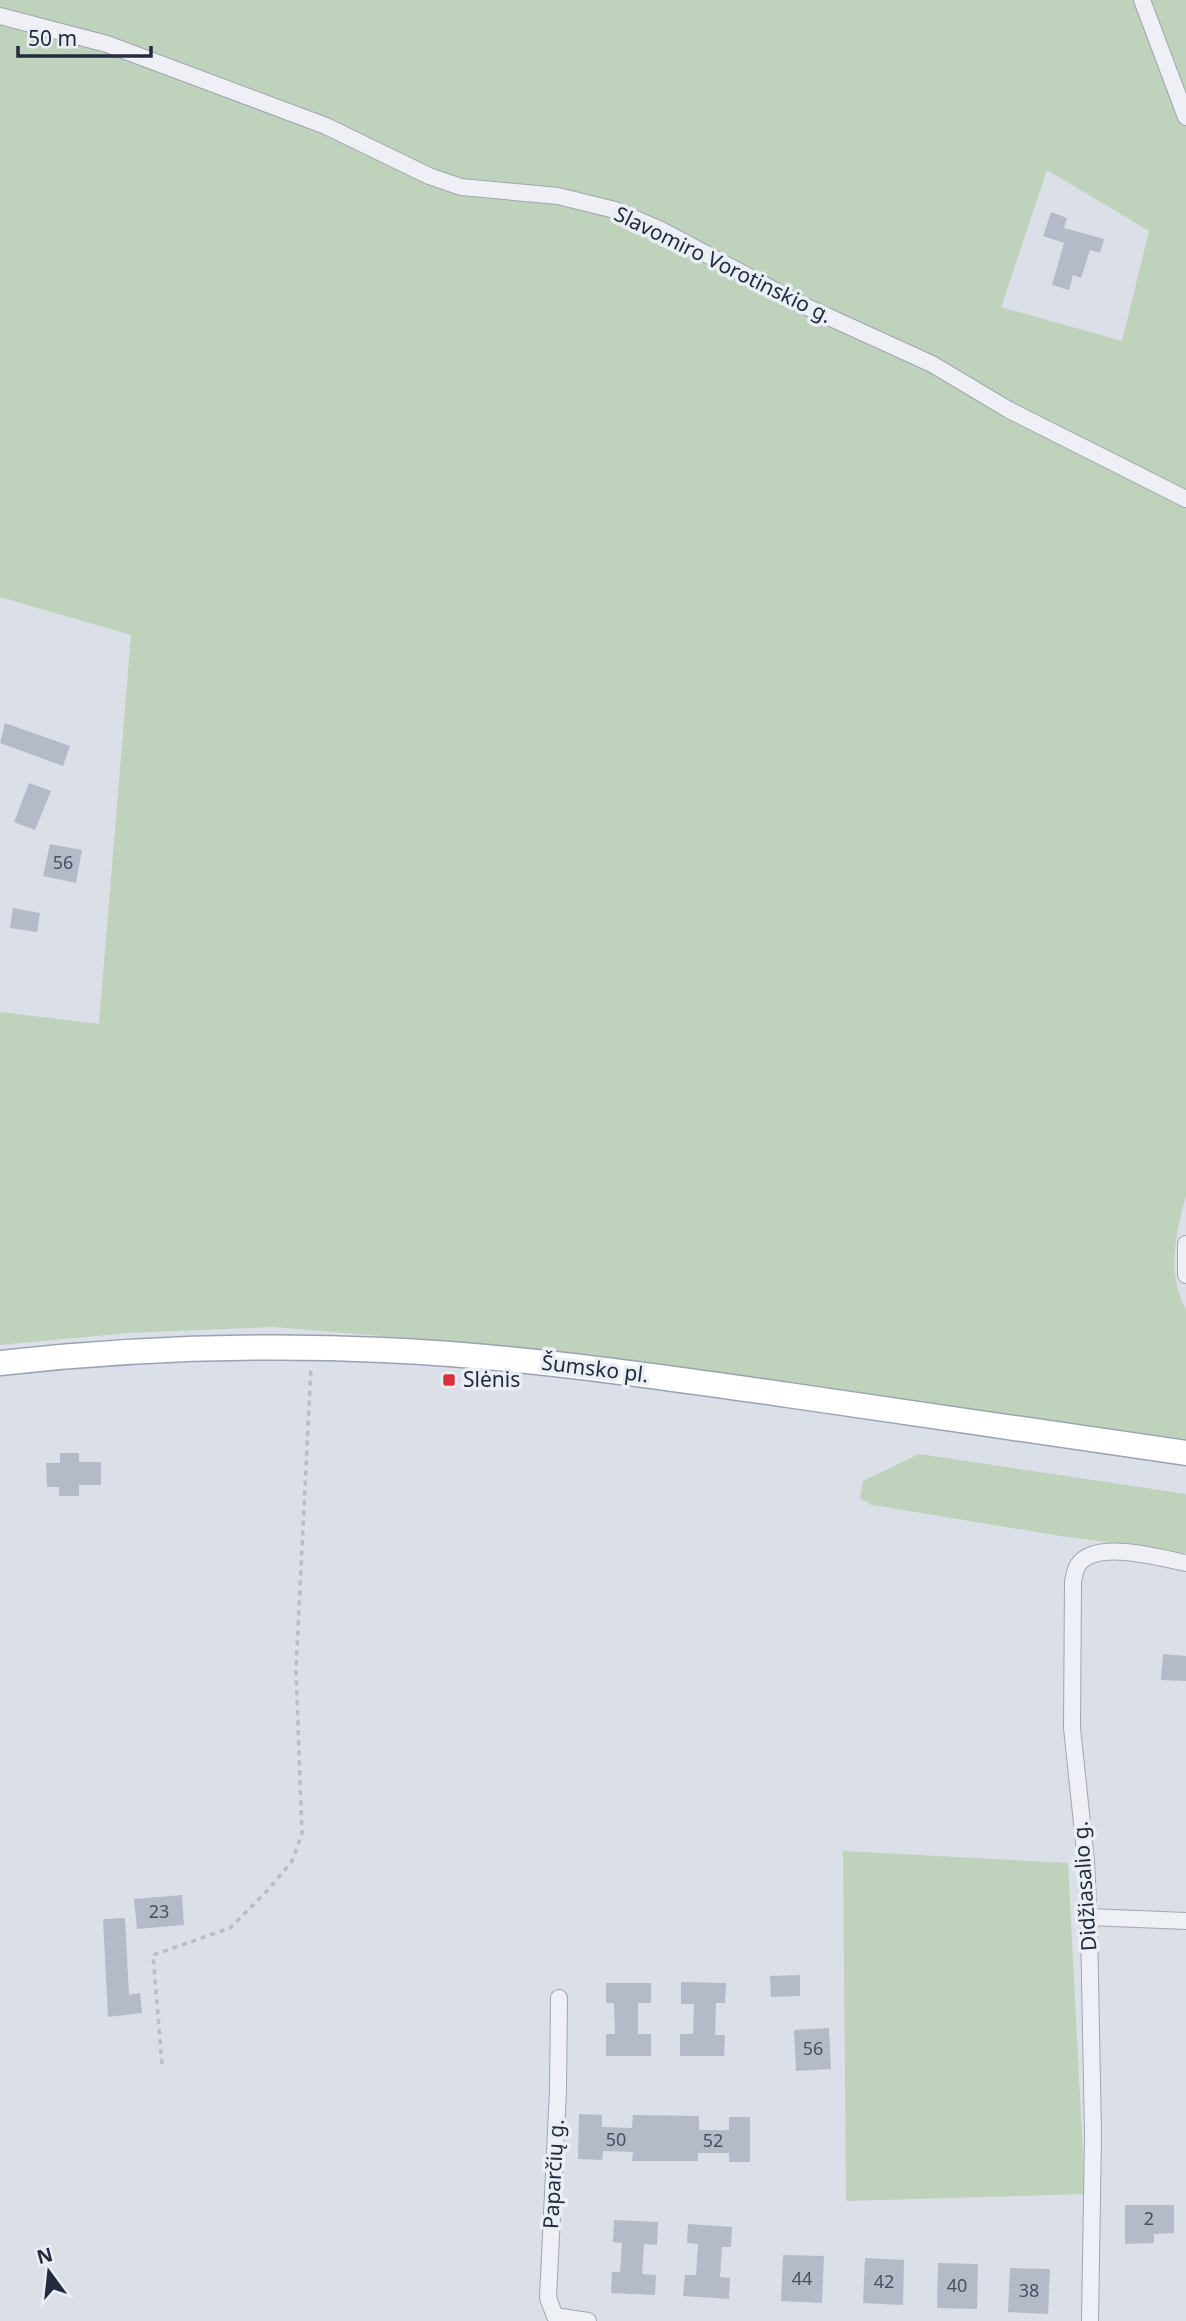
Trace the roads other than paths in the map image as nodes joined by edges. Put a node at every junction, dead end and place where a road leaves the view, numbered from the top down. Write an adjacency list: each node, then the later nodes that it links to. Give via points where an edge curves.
1 (1142, 0): 3 (street)
2 (0, 16): 4 (street, Slavomiro Vorotinskio g., via 146,58 326,126 461,187 558,196 615,209 798,303 932,364 1010,410)
3 (1186, 117)
4 (1186, 499)
5 (1186, 1244): 6 (street)
6 (1186, 1275)
7 (0, 1363): 8 (main road, Šumsko pl., via 224,1348 481,1357 596,1369)
8 (1186, 1453)
9 (1186, 1563): 10 (street, Didžiasalio g., via 1114,1551 1098,1552 1077,1566 1073,1581 1072,1728)
10 (1089, 1917): 11 (street); 14 (street, Didžiasalio g.)
11 (1186, 1921)
12 (559, 1998): 13 (street, Paparčių g., via 548,2298 555,2316)
13 (588, 2321)
14 (1090, 2321)

